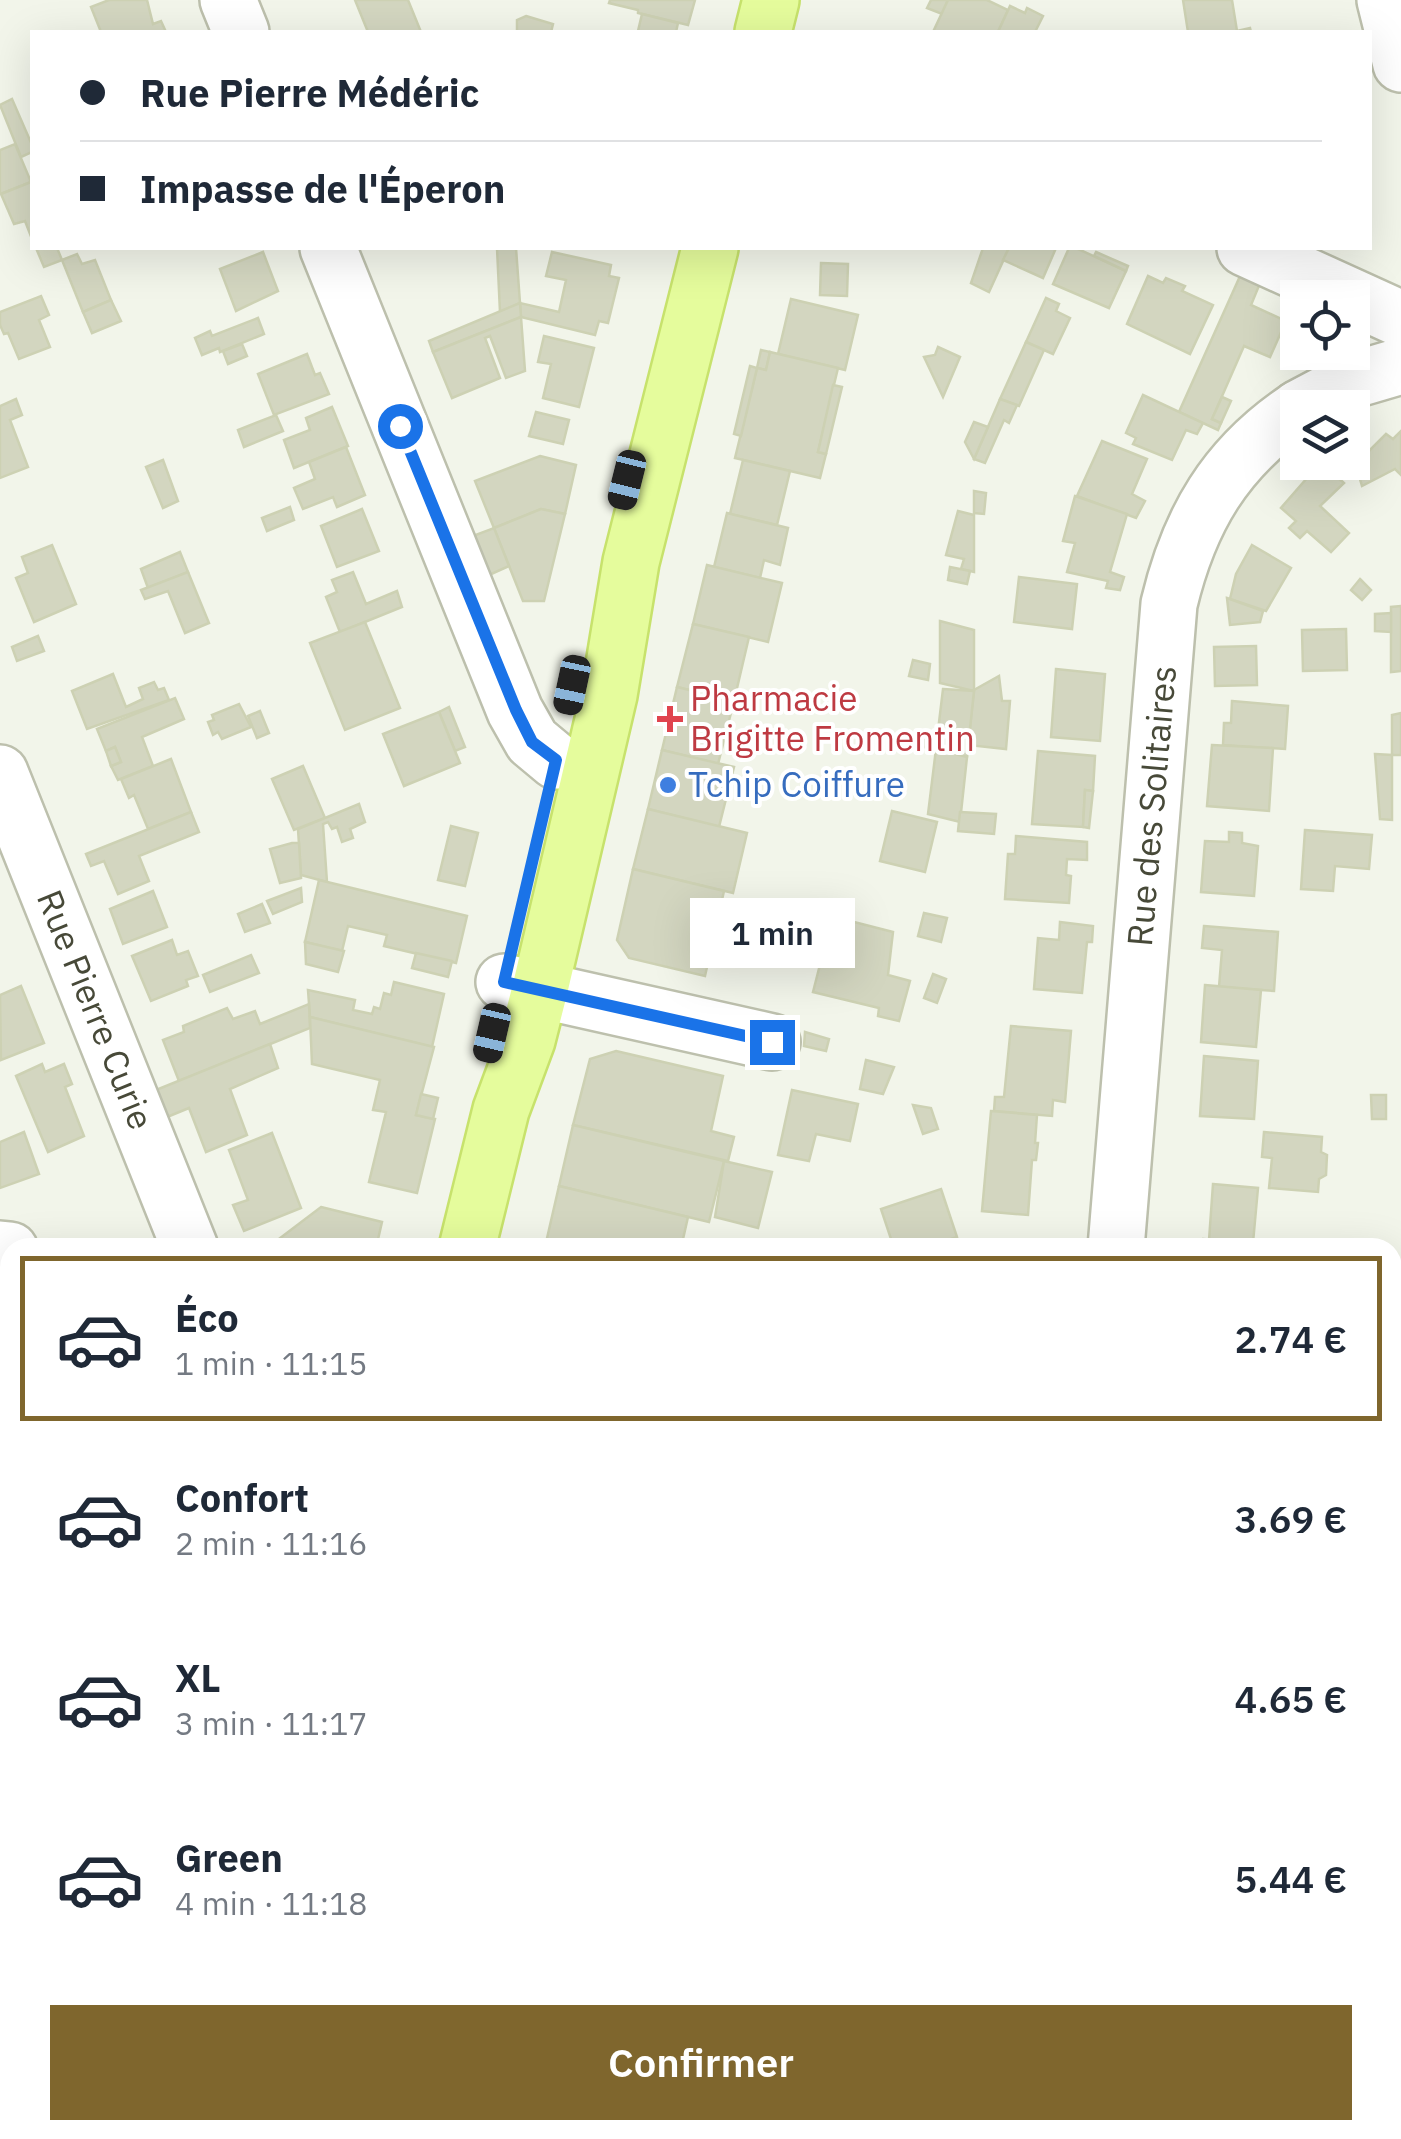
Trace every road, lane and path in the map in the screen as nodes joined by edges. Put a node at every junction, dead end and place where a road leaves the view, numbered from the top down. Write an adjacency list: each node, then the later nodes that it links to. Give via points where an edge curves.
1 (228, 0): 3 (street)
2 (1385, 0): 4 (street)
3 (240, 30)
4 (1401, 64)
5 (329, 250): 13 (street, via 516,710 532,742)
6 (684, 250): 13 (main road)
7 (709, 250): 15 (main road, via 631,562 621,638)
8 (1249, 250): 9 (street)
9 (1401, 320)
10 (1401, 366): 11 (street, Rue des Solitaires)
11 (1334, 390)
12 (1280, 420): 21 (street, Rue des Solitaires, via 1240,457 1194,525 1169,604)
13 (556, 760): 15 (main road); 16 (main road)
14 (0, 773): 18 (street, Rue Pierre Curie)
15 (566, 867): 16 (main road)
16 (522, 985): 17 (street); 19 (main road); 20 (main road, via 527,1040 501,1110)
17 (772, 1042)
18 (186, 1238)
19 (445, 1238)
20 (469, 1238)
21 (1117, 1238)

